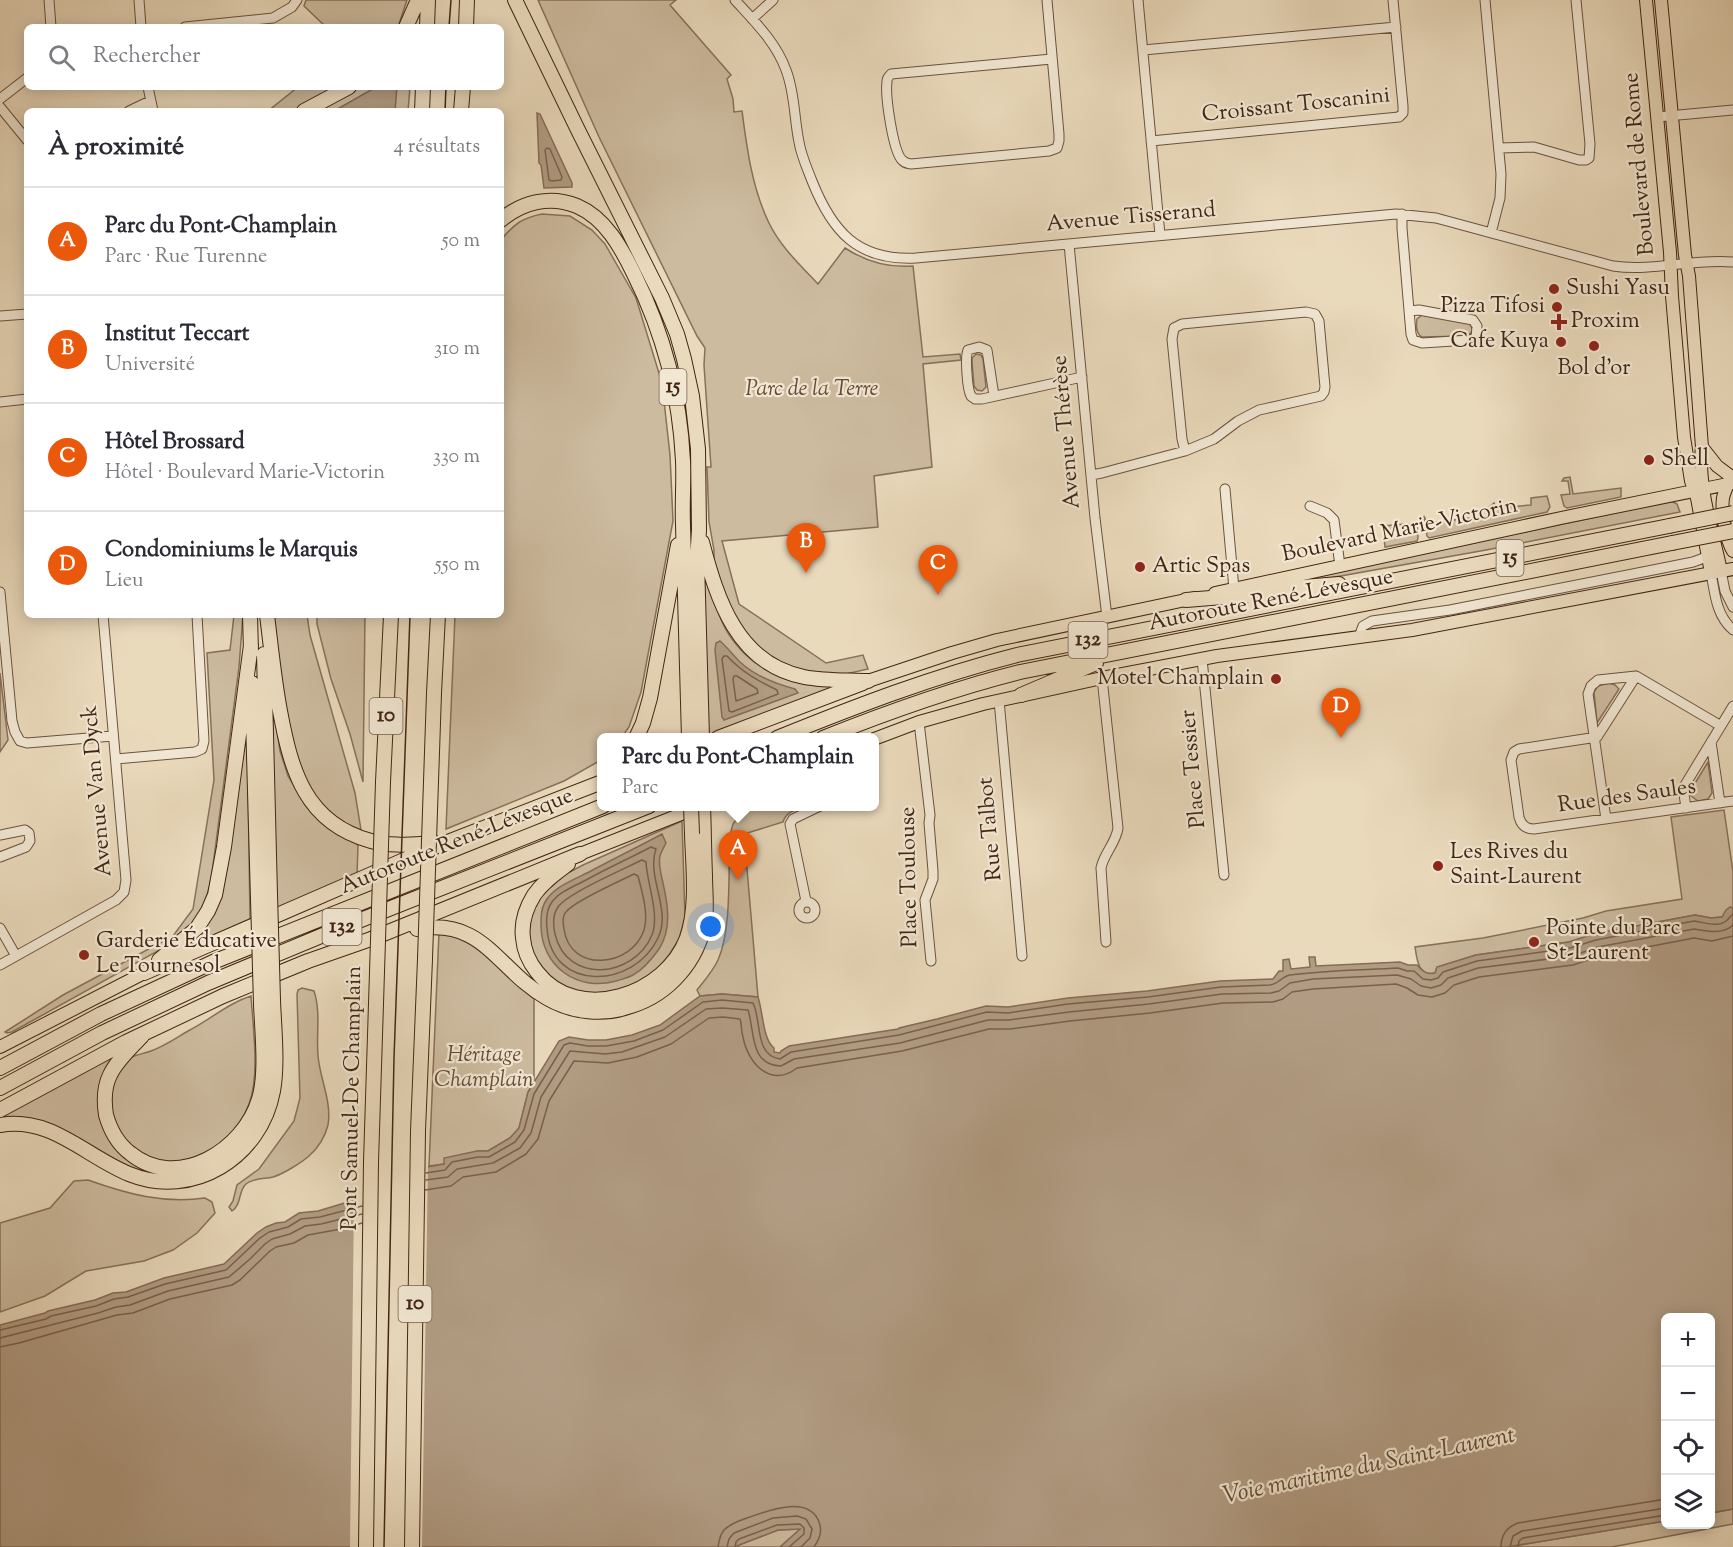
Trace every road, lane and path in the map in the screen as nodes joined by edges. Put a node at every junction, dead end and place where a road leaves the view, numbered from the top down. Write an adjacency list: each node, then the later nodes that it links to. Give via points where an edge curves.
1 (48, 0): 18 (street)
2 (139, 0): 19 (street)
3 (297, 0): 20 (street, via 273,18)
4 (418, 0): 21 (highway)
5 (428, 0): 22 (highway)
6 (467, 0): 23 (highway)
7 (515, 0): 68 (highway, via 677,334 694,408)
8 (735, 0): 17 (street, Avenue Tisserand)
9 (773, 0): 17 (street)
10 (1047, 0): 26 (street)
11 (1138, 0): 25 (street)
12 (1393, 0): 24 (street, Croissant Toscanini)
13 (1485, 0): 43 (street)
14 (1576, 0): 43 (street, via 1589,158 1579,160 1529,146)
15 (1646, 0): 40 (main road, Boulevard de Rome)
16 (1661, 0): 39 (main road, Boulevard de Rome)
17 (752, 19): 48 (street, Avenue Tisserand, via 777,50 788,73 800,147 821,203 835,226 855,244 885,256 909,258)
18 (51, 24)
19 (141, 24)
20 (214, 24)
21 (407, 24)
22 (427, 24)
23 (466, 24)
24 (1396, 27): 25 (street); 42 (street, Croissant Toscanini, via 1403,106 1399,117)
25 (1143, 50): 42 (street)
26 (1052, 58): 26 (street, via 891,74 886,85 890,118 902,160 911,164 1057,148)
27 (24, 80): 32 (street)
28 (148, 90): 33 (street)
29 (343, 90): 35 (highway)
30 (423, 90): 36 (highway)
31 (463, 90): 37 (highway)
32 (0, 99)
33 (151, 106)
34 (0, 107): 41 (street)
35 (310, 108)
36 (422, 108)
37 (461, 108)
38 (1733, 111): 39 (street)
39 (1672, 116): 40 (street); 50 (main road, Boulevard de Rome)
40 (1657, 117): 51 (main road, Boulevard de Rome)
41 (24, 136)
42 (1151, 141): 47 (street)
43 (1499, 148): 46 (street, via 1501,189)
44 (1402, 214): 46 (street, Avenue Tisserand, via 1428,216); 47 (street, Avenue Tisserand); 52 (street)
45 (504, 218): 67 (highway, 15, via 531,203 563,202 596,219 619,246 648,304 669,367 681,438)
46 (1491, 233): 51 (street, Avenue Tisserand, via 1613,266)
47 (1160, 235): 48 (street, Avenue Tisserand)
48 (1069, 244): 55 (street, Avenue Thérèse)
49 (1733, 262): 50 (street, Avenue Tisserand)
50 (1686, 263): 51 (street, Avenue Tisserand); 59 (main road, Boulevard de Rome)
51 (1670, 264): 64 (main road, Boulevard de Rome, via 1688,466)
52 (1409, 310): 52 (street, via 1411,334 1416,342 1476,338 1473,320)
53 (24, 314): 54 (street)
54 (0, 316)
55 (1082, 377): 56 (street); 61 (street, Avenue Thérèse)
56 (994, 396): 56 (street, via 978,399 971,395 968,350 987,350)
57 (24, 399): 58 (street)
58 (0, 402)
59 (1702, 447): 62 (main road); 64 (main road, Boulevard de Rome)
60 (1185, 451): 60 (street, via 1174,328 1182,324 1316,314 1323,394 1254,412 1214,439); 61 (street)
61 (1091, 475): 79 (street, Avenue Thérèse)
62 (1731, 482): 64 (main road, Boulevard Marie-Victorin); 70 (main road, via 1722,506)
63 (1225, 489): 75 (street)
64 (1699, 490): 71 (main road, Boulevard de Rome, via 1696,498); 72 (main road, Boulevard Marie-Victorin)
65 (1310, 506): 72 (street, via 1332,517)
66 (1733, 513): 74 (highway, Autoroute René-Lévesque / 15, bridge)
67 (683, 522): 100 (highway); 101 (highway, via 650,698)
68 (699, 530): 94 (highway, via 722,608 754,652 796,675); 100 (highway)
69 (1733, 531): 90 (highway, Autoroute René-Lévesque / 15, bridge)
70 (1733, 551)
71 (1713, 555): 73 (main road, Boulevard de Rome); 88 (street, via 1636,574 1370,622 1363,626)
72 (1340, 566): 75 (main road, Boulevard Marie-Victorin)
73 (1722, 571): 78 (street); 87 (street, via 1719,612); 88 (main road)
74 (1410, 577): 77 (highway); 103 (highway, Autoroute René-Lévesque / 132, via 1008,657 904,688)
75 (1234, 589): 77 (main road, Boulevard Marie-Victorin)
76 (0, 592): 105 (street, via 12,721 20,741)
77 (1186, 600): 79 (main road, Boulevard Marie-Victorin)
78 (1733, 607)
79 (1107, 617): 94 (main road, Boulevard Marie-Victorin, via 961,650)
80 (102, 618): 105 (street, Avenue Van Dyck)
81 (197, 618): 109 (street, via 202,749)
82 (250, 618): 89 (highway)
83 (265, 618): 123 (highway, via 290,757 310,800 332,822 361,838 392,844)
84 (265, 618): 127 (highway)
85 (391, 618): 144 (highway, Pont Samuel-De Champlain / 10, bridge, via 371,1162)
86 (438, 618): 145 (highway, 10, bridge, via 419,1119)
87 (1733, 630)
88 (1359, 637): 91 (main road)
89 (250, 645): 127 (highway); 136 (highway, via 215,895 194,932)
90 (1126, 651): 95 (highway); 104 (highway, Autoroute René-Lévesque / 132, via 978,682)
91 (1202, 659): 93 (main road); 126 (street, Place Tessier)
92 (1636, 676): 99 (street); 107 (street); 107 (street, via 1595,681 1591,686 1588,694)
93 (1102, 678): 95 (main road); 131 (street, via 1118,828 1101,867)
94 (868, 681): 102 (highway)
95 (1021, 695): 96 (main road)
96 (999, 700): 98 (main road); 133 (street, Rue Talbot)
97 (1733, 706): 99 (street)
98 (919, 722): 106 (main road); 134 (street, Place Toulouse, via 933,871 925,900)
99 (1720, 726): 108 (street)
100 (693, 730)
101 (638, 733)
102 (731, 733)
103 (790, 733)
104 (836, 733)
105 (113, 736): 109 (street, Avenue Van Dyck)
106 (879, 737)
107 (1595, 738): 120 (street); 120 (street, Rue des Saules, via 1519,749 1511,760 1519,817 1527,828)
108 (1711, 742): 112 (street); 113 (street, via 1685,785)
109 (116, 759): 132 (street, Avenue Van Dyck, via 124,892)
110 (597, 783): 123 (highway)
111 (1733, 801): 112 (street, Rue des Saules)
112 (1720, 803): 113 (street, Rue des Saules)
113 (1686, 808): 120 (street, Rue des Saules)
114 (597, 809): 140 (highway, Autoroute René-Lévesque / 132, via 213,962 101,1014)
115 (639, 811): 141 (highway, Autoroute René-Lévesque / 132, via 230,974 111,1029)
116 (692, 811): 121 (highway, bridge)
117 (692, 811): 124 (main road)
118 (701, 811): 121 (highway)
119 (811, 811): 128 (street, via 790,824)
120 (1606, 819)
121 (698, 831): 124 (highway, via 693,909 684,945 671,966 653,982 614,997 581,998 555,988 530,963 524,948 524,918 534,896); 130 (highway, via 705,913 699,942 673,981 658,994 632,1006 594,1012 555,1002 528,985 477,939 454,929 426,927)
122 (0, 835): 125 (street, via 25,830 30,841 26,847)
123 (443, 843): 136 (highway)
124 (580, 854): 130 (highway)
125 (0, 858)
126 (1224, 875)
127 (264, 897): 137 (highway, bridge)
128 (806, 901)
129 (0, 928): 132 (street)
130 (371, 939): 138 (highway, via 223,996)
131 (1107, 942)
132 (16, 956): 135 (street, Avenue Van Dyck)
133 (1022, 956)
134 (931, 961)
135 (0, 965)
136 (144, 973): 139 (main road)
137 (267, 1002): 138 (highway, via 262,1079 253,1115 226,1149 189,1166 162,1168 147,1164 123,1147 107,1118 105,1097 110,1076); 143 (highway, via 275,1074 270,1105 251,1141 216,1169 182,1180 147,1179 122,1170 46,1129 26,1124)
138 (147, 1032): 142 (highway)
139 (0, 1047)
140 (0, 1068)
141 (0, 1088)
142 (0, 1110)
143 (0, 1125)
144 (366, 1547)
145 (412, 1547)

